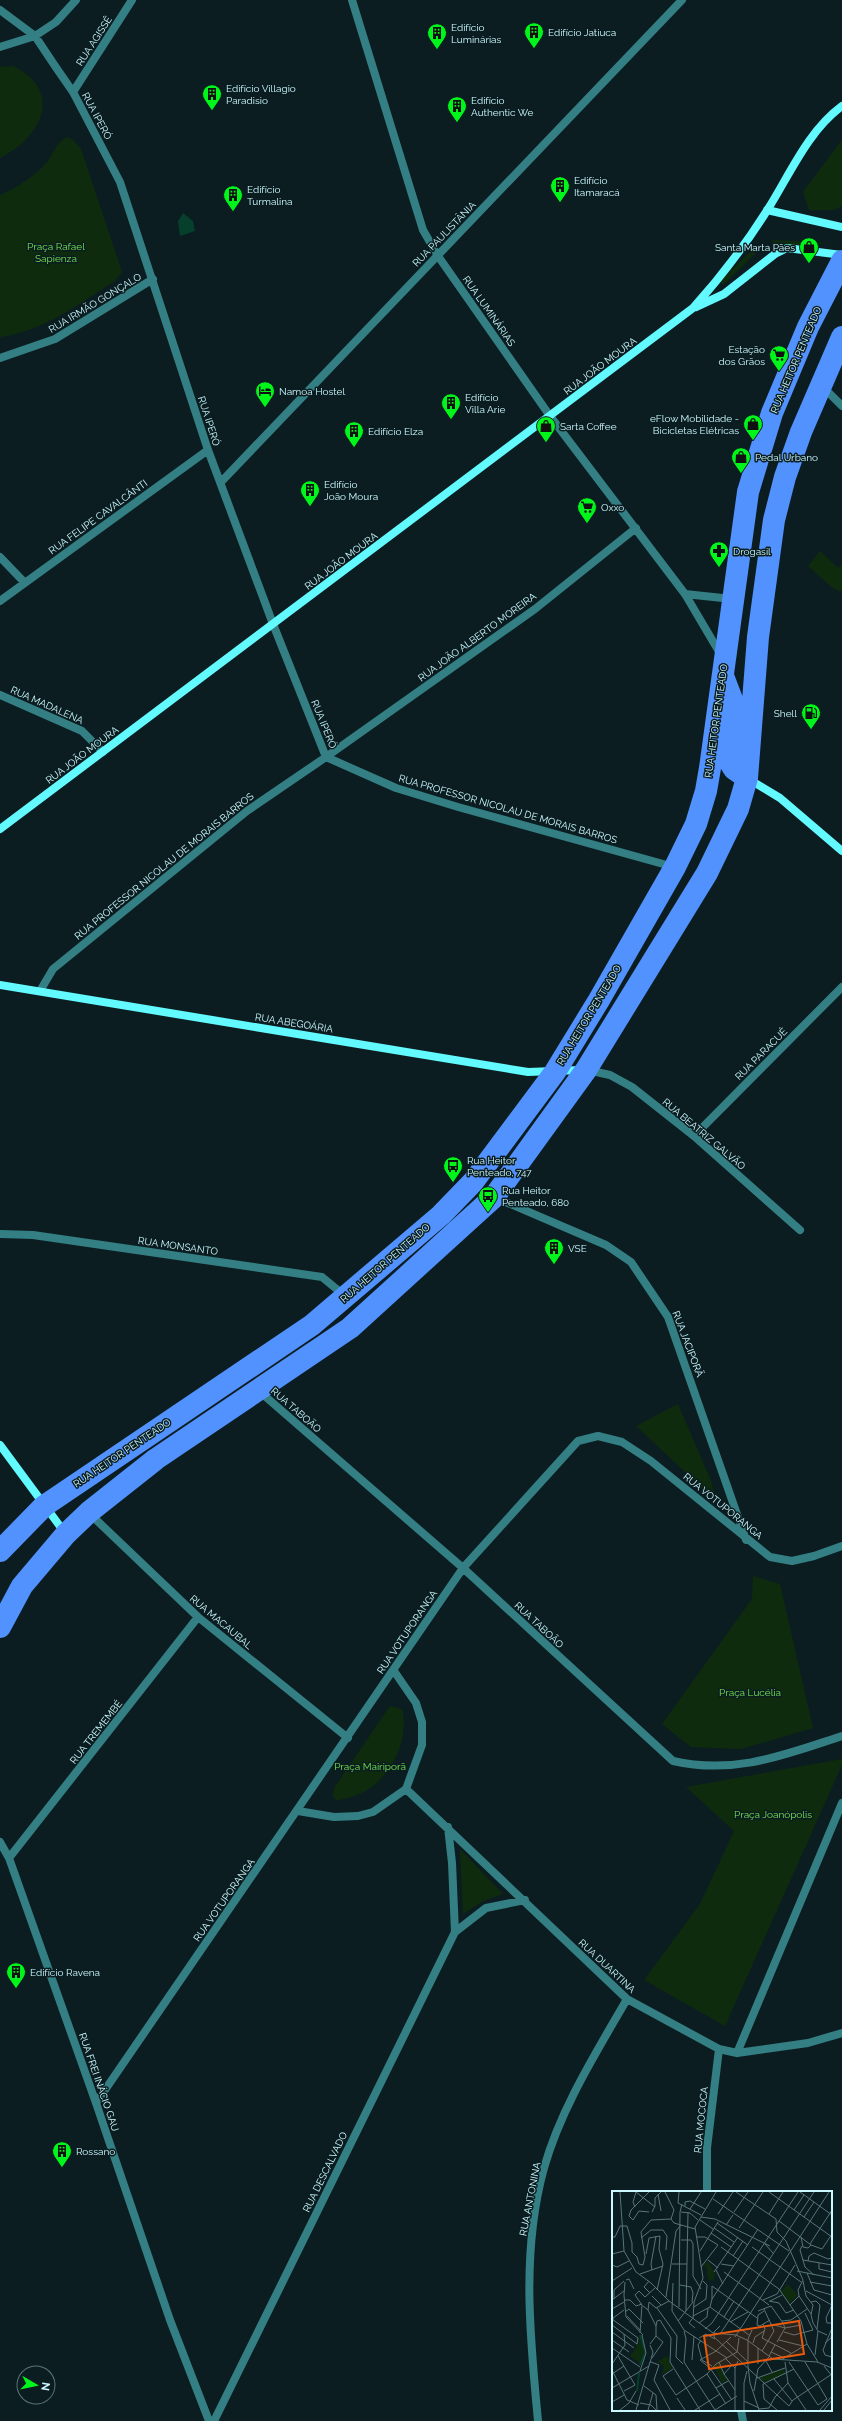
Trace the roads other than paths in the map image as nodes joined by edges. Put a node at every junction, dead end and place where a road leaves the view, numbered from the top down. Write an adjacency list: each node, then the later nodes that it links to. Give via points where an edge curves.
1 (76, 0): 6 (street, via 56,22)
2 (132, 0): 8 (street, RUA AGISSÊ)
3 (352, 0): 13 (street, RUA LUMINÁRIAS, via 423,230)
4 (682, 0): 13 (street, RUA PAULISTÂNIA, via 622,60)
5 (0, 10): 6 (street, RUA IPERÓ)
6 (35, 36): 7 (street); 8 (street, RUA IPERÓ)
7 (0, 47)
8 (73, 92): 15 (street, RUA IPERÓ, via 120,182)
9 (842, 106): 10 (street, RUA JOÃO MOURA, via 806,145)
10 (767, 210): 11 (street); 16 (street, RUA JOÃO MOURA, via 721,276)
11 (842, 227)
12 (842, 255): 16 (street, RUA JOÃO MOURA, via 787,248 775,254 724,294)
13 (438, 256): 21 (street, RUA LUMINÁRIAS); 23 (street, RUA PAULISTÂNIA)
14 (842, 261): 28 (main road, RUA HEITOR PENTEADO, via 808,327 772,413 748,492)
15 (153, 279): 18 (street, RUA IRMÃO GONÇALO, via 55,340); 22 (street, RUA IPERÓ)
16 (693, 308): 21 (street, RUA JOÃO MOURA)
17 (842, 337): 19 (main road)
18 (0, 358)
19 (820, 384): 20 (street); 31 (main road, via 787,472 774,520)
20 (842, 406)
21 (550, 416): 24 (street, RUA LUMINÁRIAS); 30 (street, RUA JOÃO MOURA)
22 (208, 450): 23 (street, RUA IPERÓ); 26 (street, RUA FELIPE CAVALCÂNTI)
23 (221, 482): 30 (street, RUA IPERÓ)
24 (636, 528): 27 (street, RUA LUMINÁRIAS); 35 (street, RUA JOÃO ALBERTO MOREIRA, via 535,609)
25 (0, 557): 26 (street)
26 (24, 582): 29 (street, RUA FELIPE CAVALCÂNTI)
27 (686, 594): 28 (street); 32 (street, RUA LUMINÁRIAS)
28 (732, 599): 31 (main road, via 744,603 753,611); 32 (main road, RUA HEITOR PENTEADO)
29 (0, 601)
30 (273, 624): 34 (street, RUA JOÃO MOURA); 35 (street, RUA IPERÓ)
31 (758, 637): 37 (main road)
32 (723, 667): 36 (main road, RUA HEITOR PENTEADO); 37 (main road, via 734,705 729,761)
33 (0, 695): 34 (street, RUA MADALENA, via 82,731)
34 (103, 752): 38 (street, RUA JOÃO MOURA)
35 (326, 757): 40 (street, RUA PROFESSOR NICOLAU DE MORAIS BARROS, via 410,792); 43 (street, RUA PROFESSOR NICOLAU DE MORAIS BARROS, via 247,811 53,968)
36 (717, 770): 37 (street); 40 (main road, RUA HEITOR PENTEADO)
37 (747, 778): 39 (street, via 780,798); 44 (main road, via 738,809 707,873)
38 (0, 829)
39 (842, 851)
40 (674, 867): 45 (main road, RUA HEITOR PENTEADO)
41 (0, 985): 43 (street, RUA ABEGOÁRIA)
42 (842, 987): 46 (street, RUA PARACUÊ)
43 (40, 991): 45 (street, RUA ABEGOÁRIA, via 528,1072)
44 (586, 1070): 45 (street, RUA ABEGOÁRIA); 46 (street, RUA BEATRIZ GALVÃO, via 610,1075 632,1087); 47 (main road)
45 (555, 1072): 50 (main road, RUA HEITOR PENTEADO, via 473,1182 441,1215)
46 (694, 1136): 48 (street, RUA BEATRIZ GALVÃO)
47 (494, 1197): 51 (main road, via 350,1328); 56 (street, RUA JACIPORÃ, via 606,1245 631,1262 668,1316)
48 (800, 1230)
49 (0, 1234): 50 (street, RUA MONSANTO, via 33,1235 322,1277)
50 (346, 1297): 53 (main road, RUA HEITOR PENTEADO, via 312,1325)
51 (259, 1391): 54 (main road, via 156,1459); 59 (street, RUA TABOÃO)
52 (0, 1445): 53 (street)
53 (44, 1506): 55 (street); 58 (main road, RUA HEITOR PENTEADO)
54 (89, 1512): 55 (main road); 60 (street, RUA MACAUBAL)
55 (66, 1534): 61 (main road, via 22,1586)
56 (746, 1540): 57 (street, RUA VOTUPORANGA, via 770,1557 792,1561); 59 (street, RUA VOTUPORANGA, via 652,1461 622,1442 598,1436 578,1441)
57 (842, 1546)
58 (0, 1551)
59 (463, 1568): 62 (street, RUA VOTUPORANGA); 63 (street, RUA TABOÃO, via 673,1761 698,1767 746,1765 773,1759)
60 (198, 1617): 64 (street, RUA MACAUBAL); 70 (street, RUA TREMEMBÉ)
61 (0, 1627)
62 (394, 1671): 64 (street, RUA VOTUPORANGA); 65 (street, via 416,1703 422,1722 422,1745)
63 (842, 1736)
64 (348, 1738): 67 (street, RUA VOTUPORANGA)
65 (406, 1788): 67 (street, via 373,1812 358,1816 334,1817); 68 (street, RUA DUARTINA)
66 (842, 1802): 76 (street)
67 (298, 1811): 77 (street, RUA VOTUPORANGA)
68 (448, 1827): 71 (street, RUA DUARTINA); 72 (street, RUA DESCALVADO)
69 (0, 1842): 70 (street, RUA FREI INÁCIO GAU)
70 (9, 1858): 77 (street, RUA FREI INÁCIO GAU)
71 (525, 1900): 72 (street, RUA DESCALVADO, via 486,1908); 73 (street, RUA DUARTINA)
72 (455, 1932): 81 (street, RUA DESCALVADO)
73 (627, 1999): 75 (street, RUA DUARTINA); 82 (street, RUA ANTONINA, via 570,2103 544,2168 531,2247 529,2324)
74 (842, 2033): 76 (street, RUA DUARTINA, via 808,2043)
75 (719, 2049): 76 (street, RUA DUARTINA); 78 (street, RUA MOCOCA, via 707,2148)
76 (737, 2053)
77 (96, 2103): 80 (street, RUA FREI INÁCIO GAU, via 170,2320)
78 (707, 2191)
79 (741, 2411): 83 (street)
80 (209, 2421)
81 (214, 2421)
82 (538, 2421)
83 (743, 2421)

